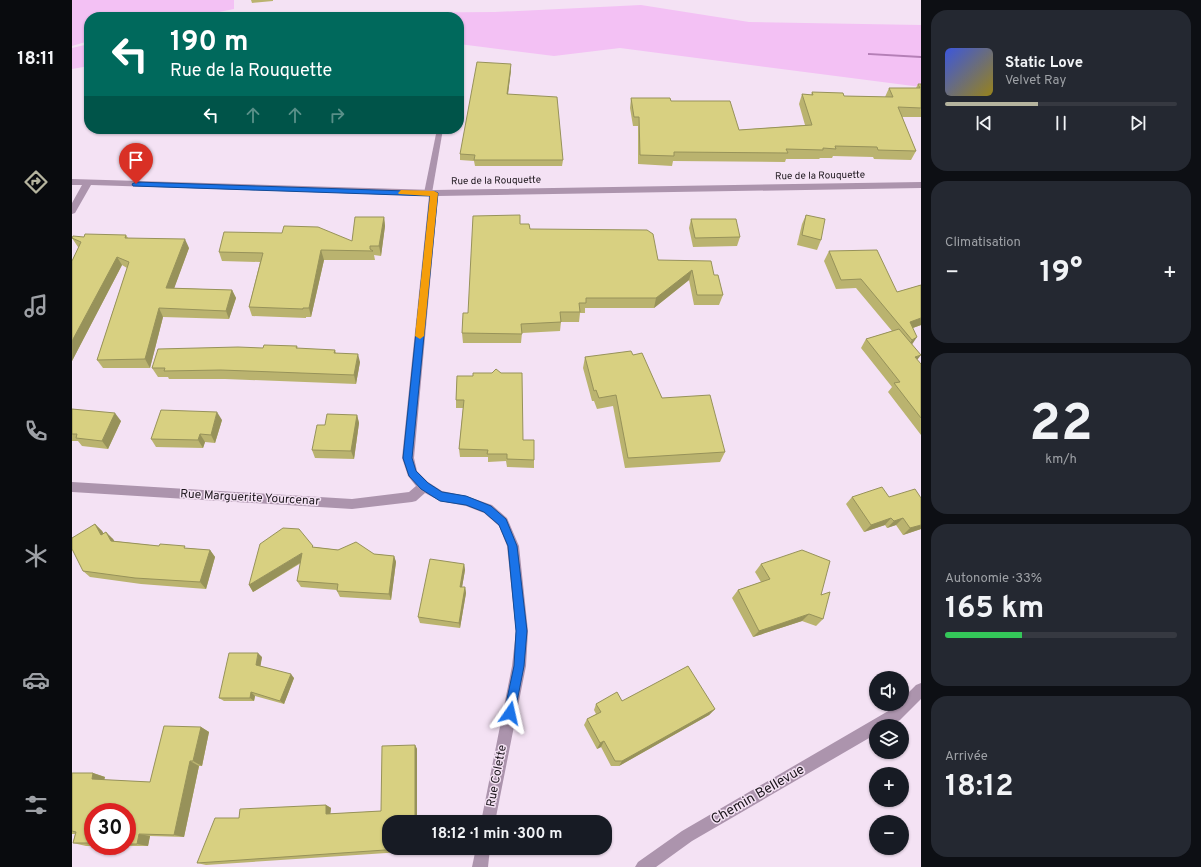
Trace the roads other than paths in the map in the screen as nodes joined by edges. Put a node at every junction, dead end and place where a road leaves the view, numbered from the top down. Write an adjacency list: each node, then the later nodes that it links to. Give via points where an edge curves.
1 (439, 134): 5 (lane)
2 (72, 182): 3 (street, Rue de la Rouquette)
3 (88, 183): 5 (street, Rue de la Rouquette); 6 (street)
4 (921, 185): 5 (street, Rue de la Rouquette)
5 (431, 193): 7 (street, Rue Colette, via 408,458 412,473)
6 (72, 211)
7 (424, 486): 8 (street, Rue Marguerite Yourcenar, via 412,497 352,504); 12 (street, Rue Colette, via 440,496 488,509 503,522 512,546 522,631 519,666)
8 (72, 487)
9 (921, 690): 10 (street, Chemin Bellevue)
10 (889, 719)
11 (869, 730): 15 (street, Chemin Bellevue, via 687,836)
12 (489, 815)
13 (482, 855): 14 (street)
14 (480, 867)
15 (643, 867)

